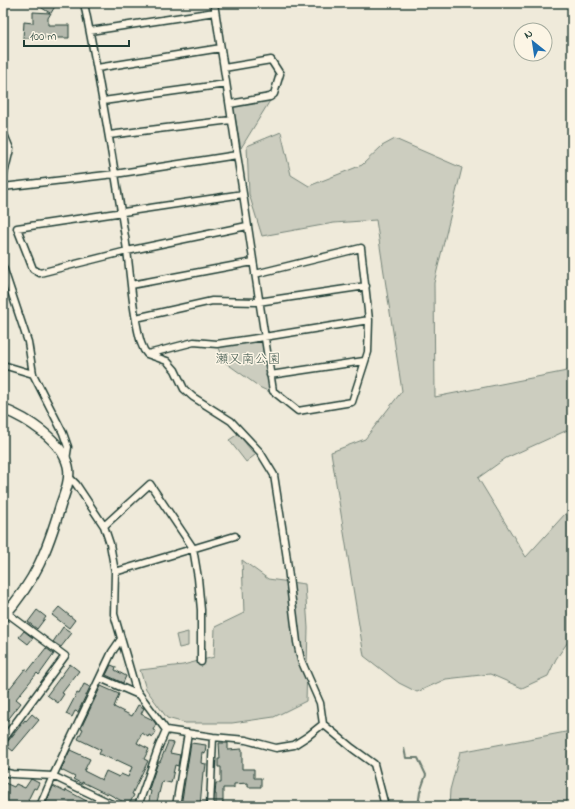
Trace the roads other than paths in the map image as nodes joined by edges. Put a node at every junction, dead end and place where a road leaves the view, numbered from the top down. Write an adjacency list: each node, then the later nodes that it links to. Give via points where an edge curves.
1 (84, 3): 4 (street)
2 (214, 3): 3 (street)
3 (215, 12): 4 (street); 5 (street)
4 (90, 31): 6 (street)
5 (221, 48): 6 (street); 7 (street)
6 (97, 68): 9 (street)
7 (224, 68): 8 (street); 10 (street, via 271,60 280,74 274,94 270,97)
8 (226, 84): 9 (street); 10 (street)
9 (103, 101): 13 (street)
10 (230, 104): 11 (street)
11 (231, 120): 13 (street); 14 (street)
12 (3, 132): 16 (street, via 10,149)
13 (109, 136): 15 (street)
14 (237, 155): 15 (street); 18 (street)
15 (115, 174): 17 (street); 19 (street)
16 (3, 178)
17 (3, 187)
18 (243, 194): 19 (street); 20 (street)
19 (121, 212): 21 (street); 21 (street, via 16,228 33,269 40,273)
20 (247, 226): 21 (street); 22 (street)
21 (127, 251): 25 (street)
22 (253, 262): 24 (street); 25 (street)
23 (3, 267): 34 (street, via 28,342)
24 (255, 274): 26 (street, via 361,248); 27 (street)
25 (131, 285): 28 (street)
26 (366, 286): 27 (street); 29 (street)
27 (258, 302): 28 (street, via 212,301); 30 (street)
28 (136, 318): 31 (street, via 141,343)
29 (369, 320): 30 (street); 32 (street, via 368,352)
30 (264, 337): 31 (street, via 217,344 194,342); 35 (street)
31 (147, 354): 48 (street, via 167,361 175,370 184,389 193,398 231,421 260,452 274,475 297,642 301,660 320,703)
32 (364, 362): 35 (street); 35 (street, via 352,402 298,411 273,390)
33 (3, 365): 34 (street)
34 (33, 374): 37 (street, via 63,433 68,447)
35 (270, 375)
36 (3, 410): 37 (main road, via 25,420 50,438)
37 (66, 460): 38 (main road)
38 (69, 477): 39 (street); 43 (main road, via 44,557 30,583)
39 (104, 526): 41 (street, via 150,484); 42 (street)
40 (235, 536): 41 (street)
41 (193, 548): 42 (street); 45 (street, via 201,610)
42 (115, 572): 44 (street, via 114,614)
43 (5, 615): 52 (street, via 65,656)
44 (121, 639): 46 (street); 47 (street, via 136,690)
45 (201, 662)
46 (100, 678): 47 (street); 54 (street)
47 (140, 695): 49 (street)
48 (323, 724): 51 (street, via 294,745 276,748 246,740); 60 (street, via 374,764)
49 (166, 730): 50 (street); 57 (street)
50 (188, 733): 51 (street); 58 (street)
51 (213, 738): 59 (street)
52 (3, 740)
53 (3, 772): 54 (street)
54 (53, 776): 55 (street); 56 (street)
55 (40, 806)
56 (116, 806)
57 (138, 806)
58 (176, 806)
59 (210, 806)
60 (385, 806)

